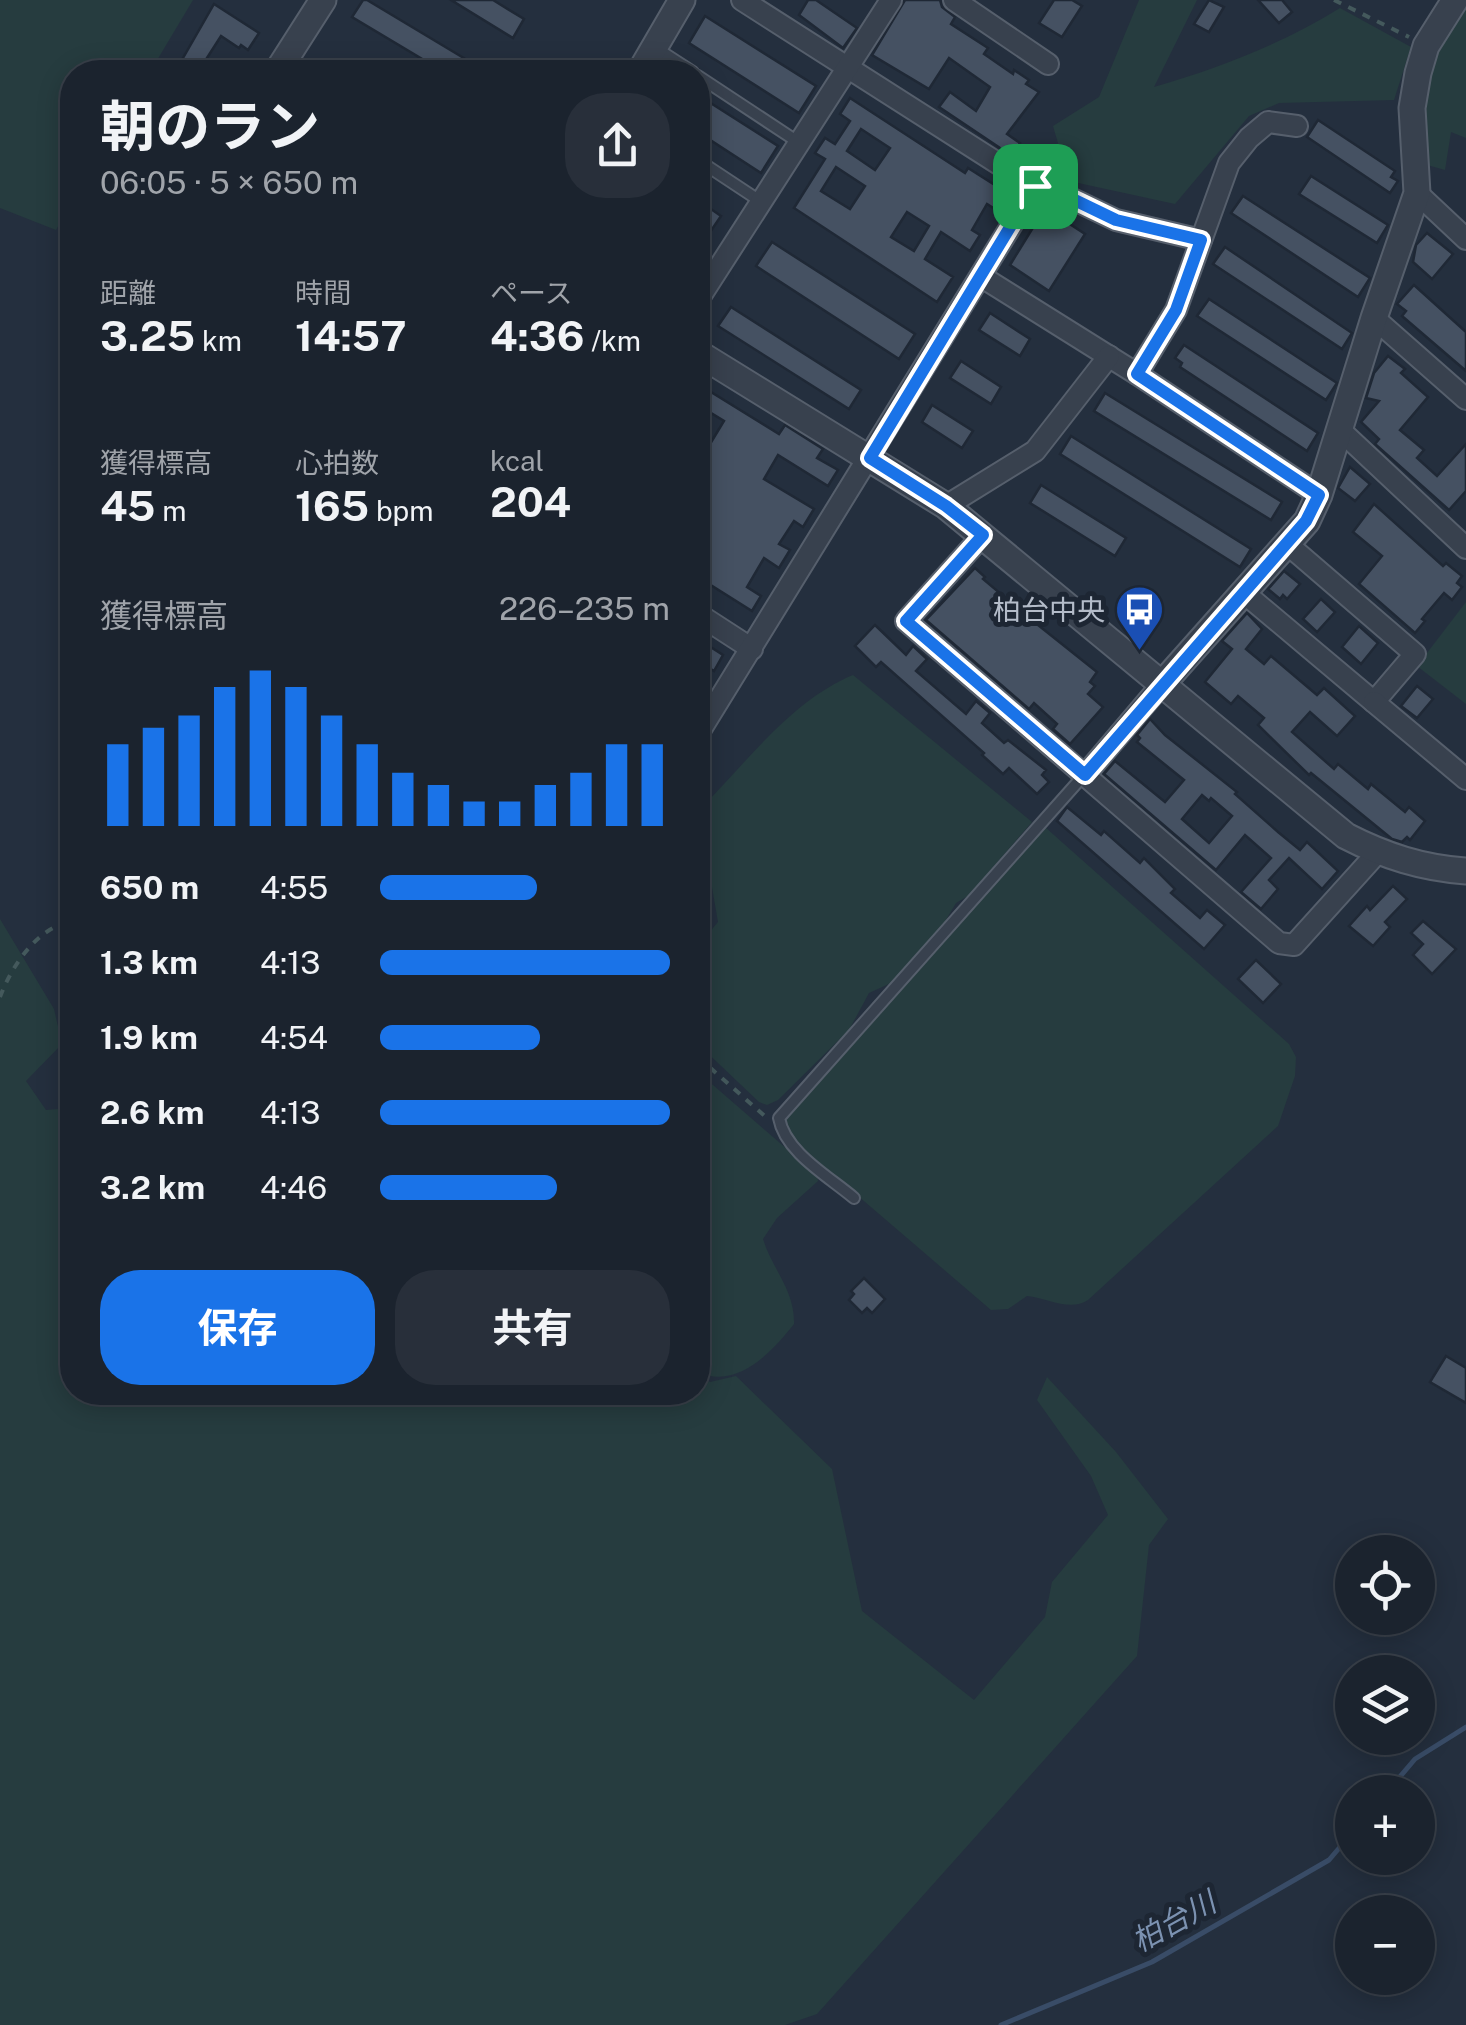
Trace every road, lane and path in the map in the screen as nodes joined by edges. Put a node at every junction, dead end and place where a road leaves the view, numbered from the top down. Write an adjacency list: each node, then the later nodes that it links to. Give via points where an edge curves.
1 (323, 0): 10 (street)
2 (682, 0): 9 (street)
3 (742, 0): 14 (street)
4 (891, 0): 14 (street)
5 (954, 0): 13 (street)
6 (1334, 0): 8 (path)
7 (1454, 0): 8 (street)
8 (1426, 46): 20 (street, via 1412,108)
9 (655, 48): 11 (street); 12 (lane)
10 (285, 60)
11 (648, 60)
12 (673, 60)
13 (1048, 64)
14 (846, 66): 17 (street); 19 (street)
15 (710, 84): 17 (lane)
16 (1297, 126): 23 (street, via 1268,122 1249,138 1229,164)
17 (798, 142): 21 (street)
18 (710, 168): 21 (lane)
19 (1035, 186): 23 (street, via 1116,220); 25 (street)
20 (1418, 194): 22 (street); 26 (street)
21 (760, 201): 24 (street)
22 (1466, 239)
23 (1201, 240): 29 (street, via 1176,310)
24 (710, 261)
25 (982, 277): 27 (street); 32 (street)
26 (1374, 318): 30 (street); 31 (street)
27 (1109, 356): 29 (street); 34 (street, via 1035,451)
28 (710, 360): 32 (street)
29 (1137, 374): 33 (street)
30 (1466, 400)
31 (1340, 430): 33 (street); 37 (street)
32 (870, 458): 34 (street); 40 (street)
33 (1319, 495): 36 (street)
34 (946, 506): 35 (street)
35 (983, 535): 41 (street); 44 (street, via 906,621)
36 (1286, 544): 38 (street); 42 (street, via 1415,654)
37 (1466, 548)
38 (1243, 592): 41 (street); 42 (street)
39 (710, 622): 40 (street)
40 (752, 649): 43 (street)
41 (1163, 683): 44 (street); 46 (street, via 1306,807)
42 (1374, 702): 45 (street)
43 (710, 715)
44 (1085, 775): 46 (street, via 1279,943 1294,945 1308,933); 51 (lane, via 783,1110)
45 (1466, 779)
46 (1378, 852): 47 (street)
47 (1466, 871)
48 (60, 924): 49 (path, via 24,954)
49 (0, 997)
50 (710, 1068): 51 (path)
51 (781, 1132): 52 (lane)
52 (854, 1198)

